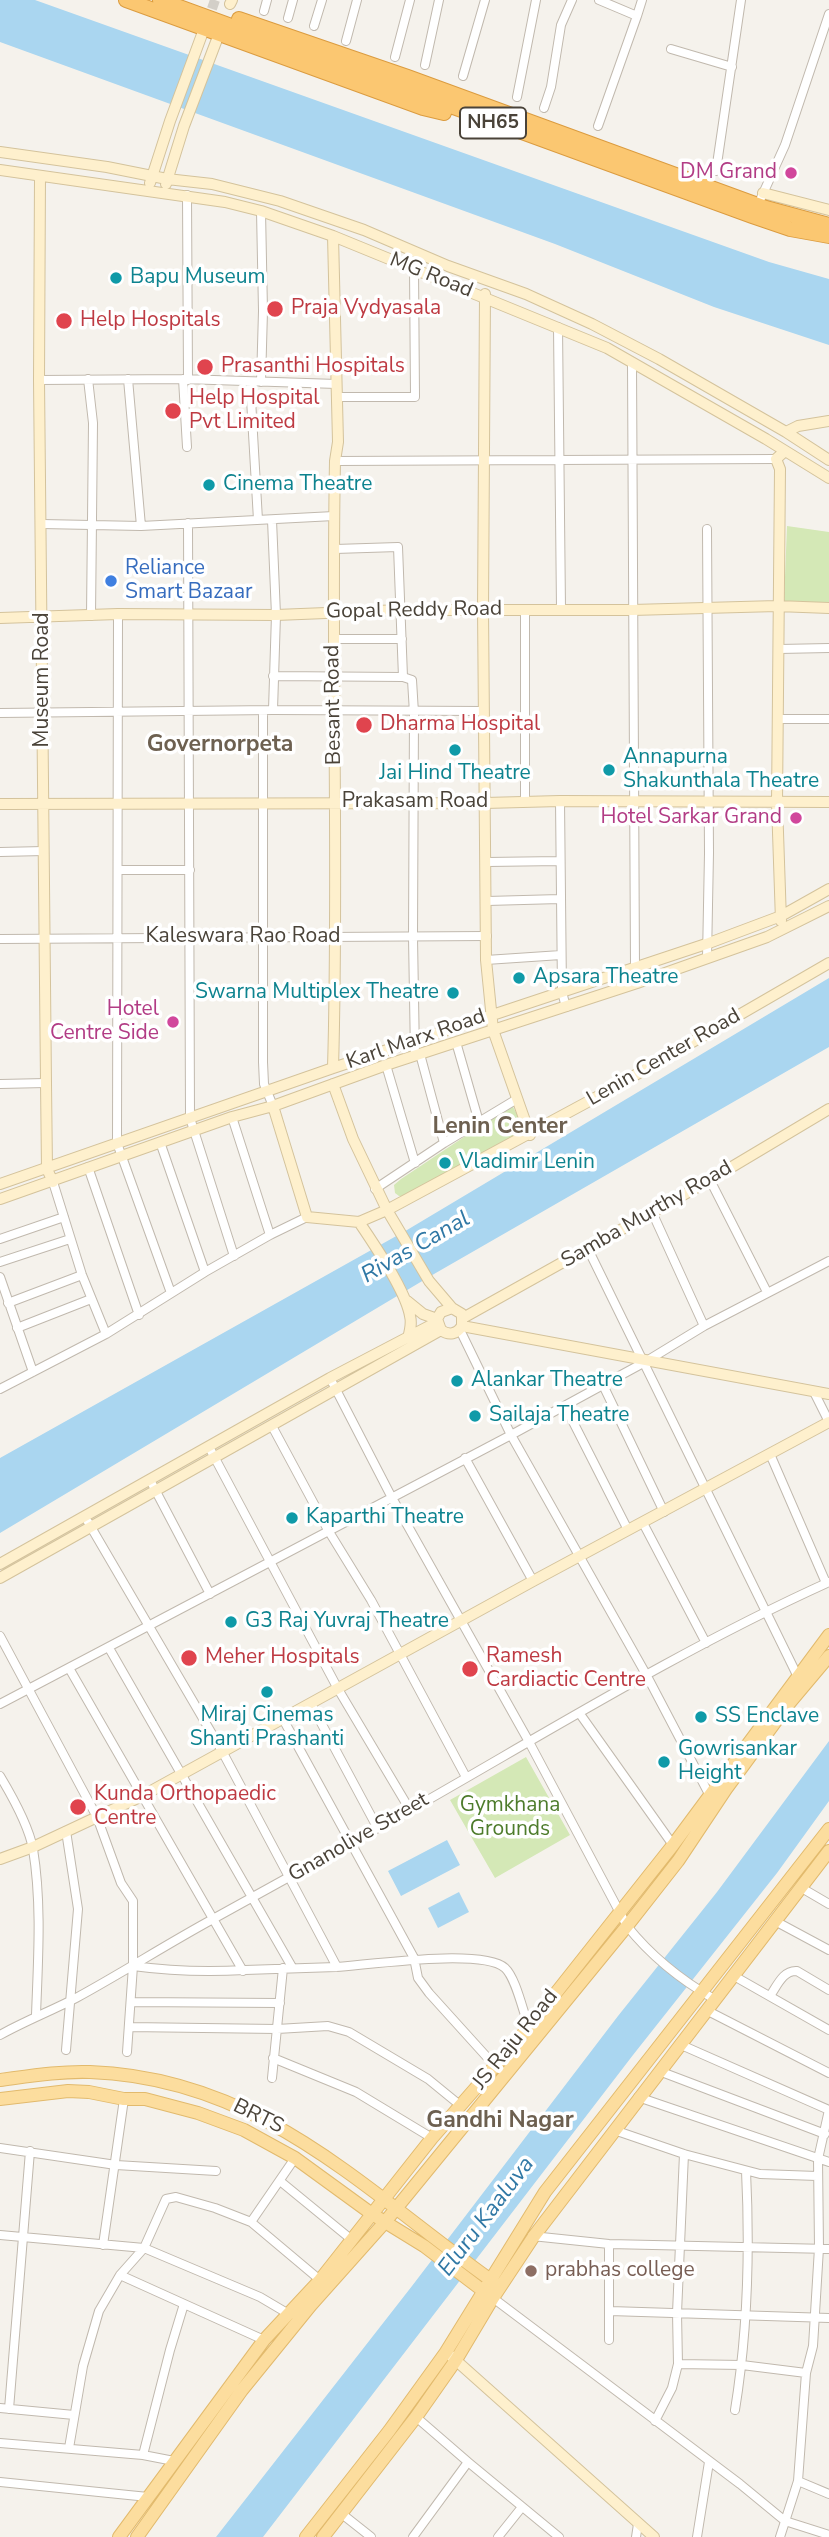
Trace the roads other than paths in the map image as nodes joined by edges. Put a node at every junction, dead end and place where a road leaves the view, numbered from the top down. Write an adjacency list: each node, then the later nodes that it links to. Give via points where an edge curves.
1 (126, 0): 21 (highway)
2 (160, 0): 31 (highway, NH65)
3 (188, 0): 42 (highway, NH65)
4 (267, 0): 16 (street)
5 (293, 0): 19 (street)
6 (321, 0): 20 (street)
7 (357, 0): 23 (street)
8 (410, 0): 25 (street)
9 (439, 0): 26 (street)
10 (485, 0): 28 (street)
11 (536, 0): 29 (street)
12 (572, 0): 30 (street, via 561,25)
13 (599, 0): 18 (street)
14 (642, 0): 18 (street)
15 (741, 0): 27 (street)
16 (264, 11)
17 (829, 14): 42 (street, via 785,145)
18 (637, 16): 32 (street)
19 (288, 18)
20 (314, 26)
21 (202, 35): 22 (highway); 37 (street)
22 (217, 40): 31 (highway, via 423,108); 38 (street)
23 (346, 41)
24 (671, 49): 27 (street)
25 (396, 57)
26 (425, 65)
27 (732, 67): 35 (street)
28 (463, 76)
29 (517, 97)
30 (544, 108)
31 (477, 118): 42 (highway, NH65)
32 (598, 126)
33 (0, 152): 37 (street, MG Road)
34 (0, 170): 36 (street, MG Road)
35 (716, 171)
36 (40, 176): 39 (street, MG Road); 56 (street, Museum Road)
37 (151, 176): 38 (street, MG Road); 39 (street)
38 (167, 179): 40 (street); 49 (street, MG Road, via 212,184 280,201)
39 (149, 192): 40 (street, MG Road)
40 (164, 193): 41 (street, MG Road)
41 (187, 195): 44 (street, MG Road); 55 (street)
42 (758, 205): 43 (street); 45 (highway, NH65); 47 (highway, NH65, via 790,229)
43 (829, 210)
44 (261, 211): 46 (street, MG Road); 58 (street)
45 (829, 225)
46 (333, 236): 48 (street, MG Road); 59 (street, Besant Road)
47 (829, 236)
48 (414, 268): 50 (street, MG Road); 60 (street, via 415,397)
49 (486, 280): 50 (street); 62 (street, MG Road, via 592,324)
50 (484, 298): 51 (street, MG Road); 68 (street)
51 (558, 327): 52 (street, MG Road); 65 (street)
52 (632, 363): 64 (street, MG Road); 66 (street)
53 (88, 379): 54 (street); 56 (street); 76 (street, via 93,423)
54 (128, 379): 55 (street); 77 (street)
55 (186, 379): 57 (street); 63 (street)
56 (39, 380): 75 (street, Museum Road)
57 (250, 382): 58 (street); 72 (street)
58 (261, 382): 59 (street)
59 (337, 384): 60 (street, Besant Road)
60 (337, 397): 67 (street, Besant Road)
61 (829, 421): 62 (street)
62 (786, 432): 69 (street, MG Road)
63 (187, 447)
64 (780, 455): 66 (street); 70 (street, MG Road); 80 (street)
65 (561, 459): 66 (street); 68 (street); 85 (street)
66 (632, 459): 87 (street)
67 (335, 460): 68 (street); 71 (street, Besant Road)
68 (484, 460): 83 (street)
69 (829, 460)
70 (829, 478)
71 (334, 516): 73 (street); 79 (street, Besant Road)
72 (258, 520): 73 (street); 74 (street)
73 (272, 520): 91 (street)
74 (188, 523): 77 (street); 90 (street)
75 (42, 524): 76 (street); 93 (street, Museum Road)
76 (90, 526): 77 (street); 92 (street)
77 (141, 526)
78 (707, 529): 81 (street)
79 (335, 549): 86 (street, via 398,547); 88 (street, Besant Road)
80 (777, 606): 81 (street, Gopal Reddy Road); 82 (street, Gopal Reddy Road); 97 (street)
81 (707, 607): 87 (street, Gopal Reddy Road); 115 (street)
82 (829, 608)
83 (483, 609): 84 (street, Gopal Reddy Road); 86 (street, Gopal Reddy Road); 108 (street)
84 (525, 609): 85 (street, Gopal Reddy Road); 113 (street)
85 (561, 609): 87 (street, Gopal Reddy Road)
86 (401, 610): 88 (street, Gopal Reddy Road); 96 (street)
87 (632, 610): 118 (street)
88 (334, 611): 91 (street, Gopal Reddy Road); 95 (street, Besant Road)
89 (118, 614): 90 (street, Gopal Reddy Road); 92 (street, Gopal Reddy Road); 103 (street)
90 (189, 614): 91 (street, Gopal Reddy Road); 106 (street)
91 (276, 615): 99 (street)
92 (90, 616): 93 (street, Gopal Reddy Road)
93 (42, 617): 94 (street, Gopal Reddy Road); 105 (street, Museum Road)
94 (0, 618)
95 (333, 639): 96 (street); 100 (street, Besant Road)
96 (402, 639): 101 (street)
97 (779, 649): 98 (street); 111 (street)
98 (829, 649)
99 (273, 676): 100 (street); 102 (street)
100 (333, 676): 101 (street); 107 (street, Besant Road)
101 (402, 677): 110 (street, via 412,680)
102 (273, 710): 104 (street); 107 (street)
103 (117, 711): 105 (street); 106 (street); 120 (street)
104 (263, 711): 106 (street); 122 (street)
105 (43, 712): 109 (street); 126 (street, Museum Road)
106 (189, 712): 121 (street)
107 (336, 712): 110 (street); 116 (street, Besant Road)
108 (484, 712): 110 (street); 123 (street)
109 (0, 713)
110 (414, 713): 117 (street)
111 (779, 719): 112 (street); 124 (street)
112 (829, 719)
113 (525, 801): 114 (street, Prakasam Road); 123 (street, Prakasam Road)
114 (560, 801): 118 (street, Prakasam Road); 130 (street)
115 (709, 801): 118 (street, Prakasam Road); 124 (street, Prakasam Road); 147 (street)
116 (335, 802): 117 (street, Prakasam Road); 122 (street, Prakasam Road); 142 (street, Besant Road)
117 (412, 802): 123 (street, Prakasam Road); 143 (street)
118 (633, 802): 152 (street)
119 (829, 802): 124 (street, Prakasam Road)
120 (116, 803): 121 (street, Prakasam Road); 126 (street, Prakasam Road); 131 (street)
121 (188, 803): 122 (street, Prakasam Road); 132 (street)
122 (262, 803): 139 (street)
123 (485, 803): 129 (street)
124 (777, 803): 137 (street)
125 (0, 804): 126 (street, Prakasam Road)
126 (43, 804): 127 (street, Museum Road)
127 (44, 851): 128 (street); 144 (street, Museum Road)
128 (0, 852)
129 (487, 862): 130 (street); 135 (street)
130 (560, 862): 134 (street)
131 (118, 870): 132 (street); 145 (street)
132 (190, 870): 141 (street)
133 (829, 889): 137 (street, Karl Marx Road)
134 (560, 899): 135 (street); 148 (street)
135 (487, 901): 140 (street)
136 (829, 906): 138 (street, Karl Marx Road)
137 (781, 916): 138 (street); 147 (street, Karl Marx Road)
138 (782, 930): 149 (street, Karl Marx Road)
139 (264, 936): 141 (street, Kaleswara Rao Road); 142 (street, Kaleswara Rao Road); 166 (street, via 263,1062)
140 (487, 936): 143 (street, Kaleswara Rao Road); 150 (street)
141 (188, 937): 145 (street, Kaleswara Rao Road); 171 (street)
142 (337, 937): 143 (street, Kaleswara Rao Road); 162 (street, Besant Road)
143 (413, 937): 158 (street)
144 (45, 938): 145 (street, Kaleswara Rao Road); 146 (street, Kaleswara Rao Road); 163 (street, Museum Road)
145 (118, 938): 176 (street)
146 (0, 939)
147 (709, 943): 149 (street); 152 (street, Karl Marx Road)
148 (561, 955): 150 (street); 154 (street)
149 (707, 958): 153 (street, Karl Marx Road)
150 (486, 960): 156 (street)
151 (829, 963): 174 (street, Lenin Center Road)
152 (635, 969): 153 (street); 154 (street, Karl Marx Road)
153 (637, 983): 155 (street, Karl Marx Road)
154 (562, 992): 155 (street); 156 (street, Karl Marx Road)
155 (566, 1007): 157 (street, Karl Marx Road)
156 (490, 1015): 157 (street); 158 (street, Karl Marx Road)
157 (493, 1030): 159 (street, Karl Marx Road); 167 (street)
158 (414, 1042): 160 (street); 162 (street, Karl Marx Road)
159 (456, 1042): 160 (street, Karl Marx Road); 172 (street)
160 (417, 1055): 161 (street, Karl Marx Road); 177 (street)
161 (386, 1065): 165 (street, Karl Marx Road); 179 (street)
162 (333, 1068): 166 (street, Karl Marx Road)
163 (46, 1083): 164 (street); 181 (street, Museum Road)
164 (0, 1084)
165 (333, 1084): 168 (street, Karl Marx Road); 185 (street)
166 (269, 1092): 168 (street); 171 (street, Karl Marx Road)
167 (517, 1099): 172 (street); 174 (street)
168 (274, 1106): 170 (street, Karl Marx Road); 190 (street)
169 (829, 1109): 182 (street, Samba Murthy Road)
170 (232, 1117): 173 (street, Karl Marx Road); 192 (street)
171 (190, 1118): 173 (street); 176 (street, Karl Marx Road)
172 (479, 1122): 177 (street)
173 (194, 1130): 175 (street, Karl Marx Road); 196 (street)
174 (530, 1135): 187 (street, Lenin Center Road)
175 (160, 1142): 178 (street, Karl Marx Road); 199 (street)
176 (117, 1143): 178 (street); 181 (street, Karl Marx Road)
177 (444, 1143): 179 (street)
178 (120, 1156): 180 (street, Karl Marx Road); 203 (street)
179 (415, 1163): 185 (street)
180 (88, 1167): 183 (street, Karl Marx Road); 208 (street)
181 (47, 1169): 183 (street, Museum Road); 184 (street, Karl Marx Road)
182 (710, 1180): 188 (street, Samba Murthy Road); 202 (street)
183 (53, 1182): 186 (street, Karl Marx Road); 189 (street)
184 (0, 1184)
185 (376, 1189): 187 (street)
186 (0, 1199)
187 (387, 1210): 191 (street, Lenin Center Road); 207 (street, via 429,1281)
188 (652, 1212): 195 (street, Samba Murthy Road); 211 (street)
189 (64, 1217): 193 (street); 194 (street)
190 (307, 1217): 191 (street); 192 (street)
191 (359, 1222): 204 (street)
192 (270, 1235): 196 (street)
193 (0, 1239)
194 (71, 1239): 198 (street); 200 (street)
195 (588, 1249): 210 (street, Samba Murthy Road); 215 (street)
196 (234, 1256): 199 (street)
197 (829, 1261): 202 (street)
198 (0, 1262)
199 (205, 1272): 203 (street)
200 (82, 1275): 205 (street); 206 (street)
201 (0, 1277): 206 (street)
202 (767, 1292): 211 (street)
203 (171, 1293): 208 (street)
204 (404, 1297): 209 (street); 214 (street, via 411,1317)
205 (91, 1299): 212 (street); 213 (street)
206 (8, 1303): 212 (street)
207 (452, 1308): 209 (street, via 441,1312); 210 (street, via 459,1311)
208 (139, 1315): 213 (street)
209 (439, 1324): 210 (street, via 453,1334); 214 (street); 220 (street)
210 (462, 1325): 215 (street); 226 (street)
211 (704, 1325): 215 (street)
212 (17, 1328): 216 (street)
213 (106, 1334): 216 (street)
214 (408, 1338): 217 (street)
215 (645, 1362): 218 (street); 221 (street); 232 (street)
216 (33, 1372): 219 (street)
217 (330, 1378): 220 (street); 227 (street)
218 (603, 1385): 223 (street); 235 (street)
219 (0, 1389)
220 (337, 1389): 225 (street); 234 (street)
221 (814, 1392): 222 (street); 224 (street)
222 (829, 1394)
223 (565, 1406): 226 (street); 240 (street)
224 (829, 1422): 228 (street)
225 (272, 1426): 229 (street); 239 (street)
226 (511, 1435): 230 (street); 241 (street)
227 (209, 1447): 229 (street); 231 (street)
228 (770, 1454): 232 (street); 246 (street)
229 (215, 1458): 233 (street); 242 (street)
230 (465, 1458): 234 (street); 245 (street)
231 (150, 1480): 233 (street); 236 (street)
232 (705, 1489): 235 (street); 248 (street)
233 (156, 1491): 238 (street); 247 (street)
234 (391, 1496): 239 (street); 249 (street)
235 (664, 1512): 237 (street)
236 (85, 1516): 238 (street); 243 (street)
237 (643, 1523): 240 (street); 253 (street)
238 (91, 1527): 244 (street); 250 (street)
239 (328, 1530): 242 (street); 255 (street)
240 (628, 1530): 241 (street)
241 (580, 1557): 245 (street); 259 (street)
242 (270, 1561): 247 (street); 261 (street)
243 (0, 1564)
244 (0, 1578)
245 (533, 1581): 249 (street)
246 (828, 1582): 248 (street, Gnanolive Street)
247 (210, 1594): 250 (street)
248 (766, 1612): 253 (street, Gnanolive Street); 258 (street)
249 (460, 1620): 255 (street); 266 (street)
250 (149, 1626): 254 (street); 267 (street)
251 (0, 1636): 260 (street)
252 (829, 1636): 258 (main road, JS Raju Road)
253 (706, 1643): 259 (street, Gnanolive Street)
254 (109, 1648): 257 (street); 268 (street)
255 (400, 1654): 261 (street); 270 (street)
256 (829, 1656): 290 (main road, JS Raju Road, via 787,1706)
257 (69, 1668): 260 (street); 271 (street)
258 (797, 1675): 272 (main road, JS Raju Road)
259 (647, 1676): 264 (street, Gnanolive Street); 272 (street)
260 (27, 1689): 262 (street); 274 (street)
261 (338, 1689): 263 (street); 273 (street)
262 (0, 1704)
263 (311, 1704): 265 (street); 275 (street)
264 (580, 1714): 266 (street, Gnanolive Street); 279 (street)
265 (283, 1719): 267 (street); 278 (street)
266 (528, 1740): 270 (street, Gnanolive Street); 287 (street)
267 (222, 1751): 268 (street); 283 (street)
268 (181, 1773): 271 (street); 285 (street)
269 (0, 1776): 280 (street)
270 (466, 1777): 273 (street, Gnanolive Street)
271 (142, 1796): 274 (street); 288 (street)
272 (710, 1796): 279 (main road, JS Raju Road)
273 (410, 1810): 275 (street, Gnanolive Street)
274 (97, 1817): 277 (street); 293 (street, via 121,1883 133,1901)
275 (377, 1827): 278 (street, Gnanolive Street)
276 (829, 1829): 298 (main road)
277 (66, 1831): 280 (street); 301 (street, via 78,1909)
278 (350, 1842): 283 (street, Gnanolive Street); 292 (street)
279 (673, 1845): 287 (main road, JS Raju Road)
280 (33, 1847): 282 (street); 305 (street, via 40,1931)
281 (827, 1857): 284 (main road)
282 (0, 1859)
283 (289, 1879): 285 (street, Gnanolive Street); 294 (street)
284 (800, 1887): 286 (street); 289 (main road)
285 (251, 1899): 288 (street, Gnanolive Street); 295 (street)
286 (829, 1904)
287 (619, 1911): 290 (street); 307 (main road, JS Raju Road)
288 (214, 1918): 293 (street, Gnanolive Street); 296 (street)
289 (775, 1922): 291 (street); 297 (main road)
290 (627, 1926): 298 (street, via 645,1948); 340 (main road, JS Raju Road)
291 (829, 1950)
292 (414, 1958): 294 (street); 307 (street, via 476,1960 505,1968); 315 (street, via 418,1978 429,1993)
293 (133, 1966): 296 (street); 301 (street, Gnanolive Street); 302 (street)
294 (337, 1967): 295 (street)
295 (287, 1968): 296 (street); 303 (street)
296 (243, 1970)
297 (734, 1976): 300 (street); 304 (main road)
298 (698, 1990): 304 (street); 344 (main road)
299 (829, 1990): 300 (street, via 792,1970)
300 (770, 1996): 309 (street)
301 (72, 2000): 305 (street, Gnanolive Street); 312 (street)
302 (131, 2002): 303 (street); 306 (street)
303 (280, 2003): 308 (street)
304 (710, 2005): 311 (main road); 317 (street)
305 (36, 2015): 310 (street, Gnanolive Street)
306 (129, 2027): 308 (street); 313 (street)
307 (529, 2027): 315 (main road, JS Raju Road)
308 (277, 2029): 314 (street); 323 (street, via 328,2026 349,2032 428,2078)
309 (829, 2030)
310 (0, 2035)
311 (679, 2044): 316 (main road); 324 (street)
312 (66, 2050)
313 (127, 2052)
314 (273, 2058): 318 (street); 327 (street, via 356,2092)
315 (495, 2067): 323 (main road, JS Raju Road)
316 (659, 2071): 320 (main road); 326 (street)
317 (829, 2073)
318 (272, 2078)
319 (0, 2080): 339 (main road, BRTS, via 90,2072 176,2085 277,2125)
320 (638, 2097): 325 (main road); 332 (street)
321 (0, 2099): 322 (main road, BRTS, via 89,2091)
322 (124, 2099): 331 (main road, BRTS, via 145,2099 220,2121); 334 (street)
323 (461, 2106): 327 (main road, JS Raju Road)
324 (829, 2110): 326 (street)
325 (614, 2130): 330 (street); 346 (main road)
326 (826, 2131): 332 (street)
327 (432, 2138): 339 (main road, JS Raju Road)
328 (0, 2148): 329 (street)
329 (30, 2151): 334 (street); 347 (street)
330 (684, 2154): 336 (street); 352 (street)
331 (295, 2158): 338 (street); 341 (main road, BRTS)
332 (818, 2159): 333 (street); 337 (street)
333 (829, 2162)
334 (116, 2165): 335 (street); 351 (street)
335 (216, 2171)
336 (746, 2171): 337 (street); 353 (street)
337 (817, 2176): 355 (street)
338 (280, 2181): 342 (street); 348 (street)
339 (384, 2200): 340 (main road, BRTS); 341 (main road, JS Raju Road)
340 (396, 2209): 343 (main road, JS Raju Road); 349 (main road, BRTS)
341 (372, 2214): 343 (main road, BRTS); 348 (main road, JS Raju Road)
342 (251, 2222): 354 (street, via 176,2197 166,2199); 358 (street)
343 (385, 2222): 349 (main road, BRTS); 394 (main road, JS Raju Road, via 242,2390)
344 (519, 2233): 346 (street); 359 (main road)
345 (0, 2235): 347 (street)
346 (534, 2236): 350 (street); 359 (main road)
347 (22, 2237): 351 (street); 373 (street)
348 (352, 2241): 358 (main road, JS Raju Road)
349 (428, 2241): 359 (main road, BRTS)
350 (609, 2244): 352 (street); 361 (street)
351 (103, 2245): 354 (street)
352 (680, 2246): 353 (street); 363 (street)
353 (750, 2247): 355 (street); 364 (street)
354 (144, 2248): 357 (street); 362 (street)
355 (819, 2248): 356 (street); 365 (street)
356 (829, 2249)
357 (120, 2275): 360 (street); 375 (street, via 93,2328)
358 (320, 2280): 362 (main road, JS Raju Road)
359 (492, 2289): 369 (main road); 377 (street)
360 (184, 2304): 367 (street); 380 (street)
361 (610, 2311): 363 (street); 368 (street)
362 (287, 2313): 367 (main road, JS Raju Road)
363 (677, 2313): 364 (street); 370 (street)
364 (747, 2316): 365 (street); 371 (street)
365 (814, 2318): 366 (street); 372 (street)
366 (829, 2318)
367 (264, 2340): 381 (main road, JS Raju Road)
368 (609, 2340)
369 (451, 2356): 376 (main road); 391 (street); 395 (main road)
370 (678, 2364): 371 (street); 377 (street)
371 (742, 2365): 372 (street); 374 (street)
372 (806, 2373): 384 (street)
373 (5, 2408): 375 (street)
374 (735, 2410)
375 (74, 2415): 379 (street)
376 (416, 2417): 382 (street); 389 (main road)
377 (655, 2421): 383 (street)
378 (0, 2443): 379 (street)
379 (69, 2448): 380 (street)
380 (143, 2455): 381 (street)
381 (174, 2461): 387 (main road, JS Raju Road)
382 (468, 2462): 388 (street); 398 (street)
383 (709, 2462): 390 (street); 403 (street)
384 (798, 2481): 386 (street); 390 (street)
385 (0, 2482): 387 (street)
386 (829, 2494)
387 (148, 2497): 393 (main road, JS Raju Road)
388 (522, 2507): 399 (street); 400 (street)
389 (342, 2514): 396 (main road); 397 (street)
390 (785, 2521): 392 (street); 404 (street)
391 (638, 2524): 401 (street); 402 (street)
392 (829, 2535)
393 (119, 2537)
394 (137, 2537)
395 (306, 2537)
396 (323, 2537)
397 (371, 2537)
398 (412, 2537)
399 (498, 2537)
400 (559, 2537)
401 (636, 2537)
402 (654, 2537)
403 (697, 2537)
404 (780, 2537)

